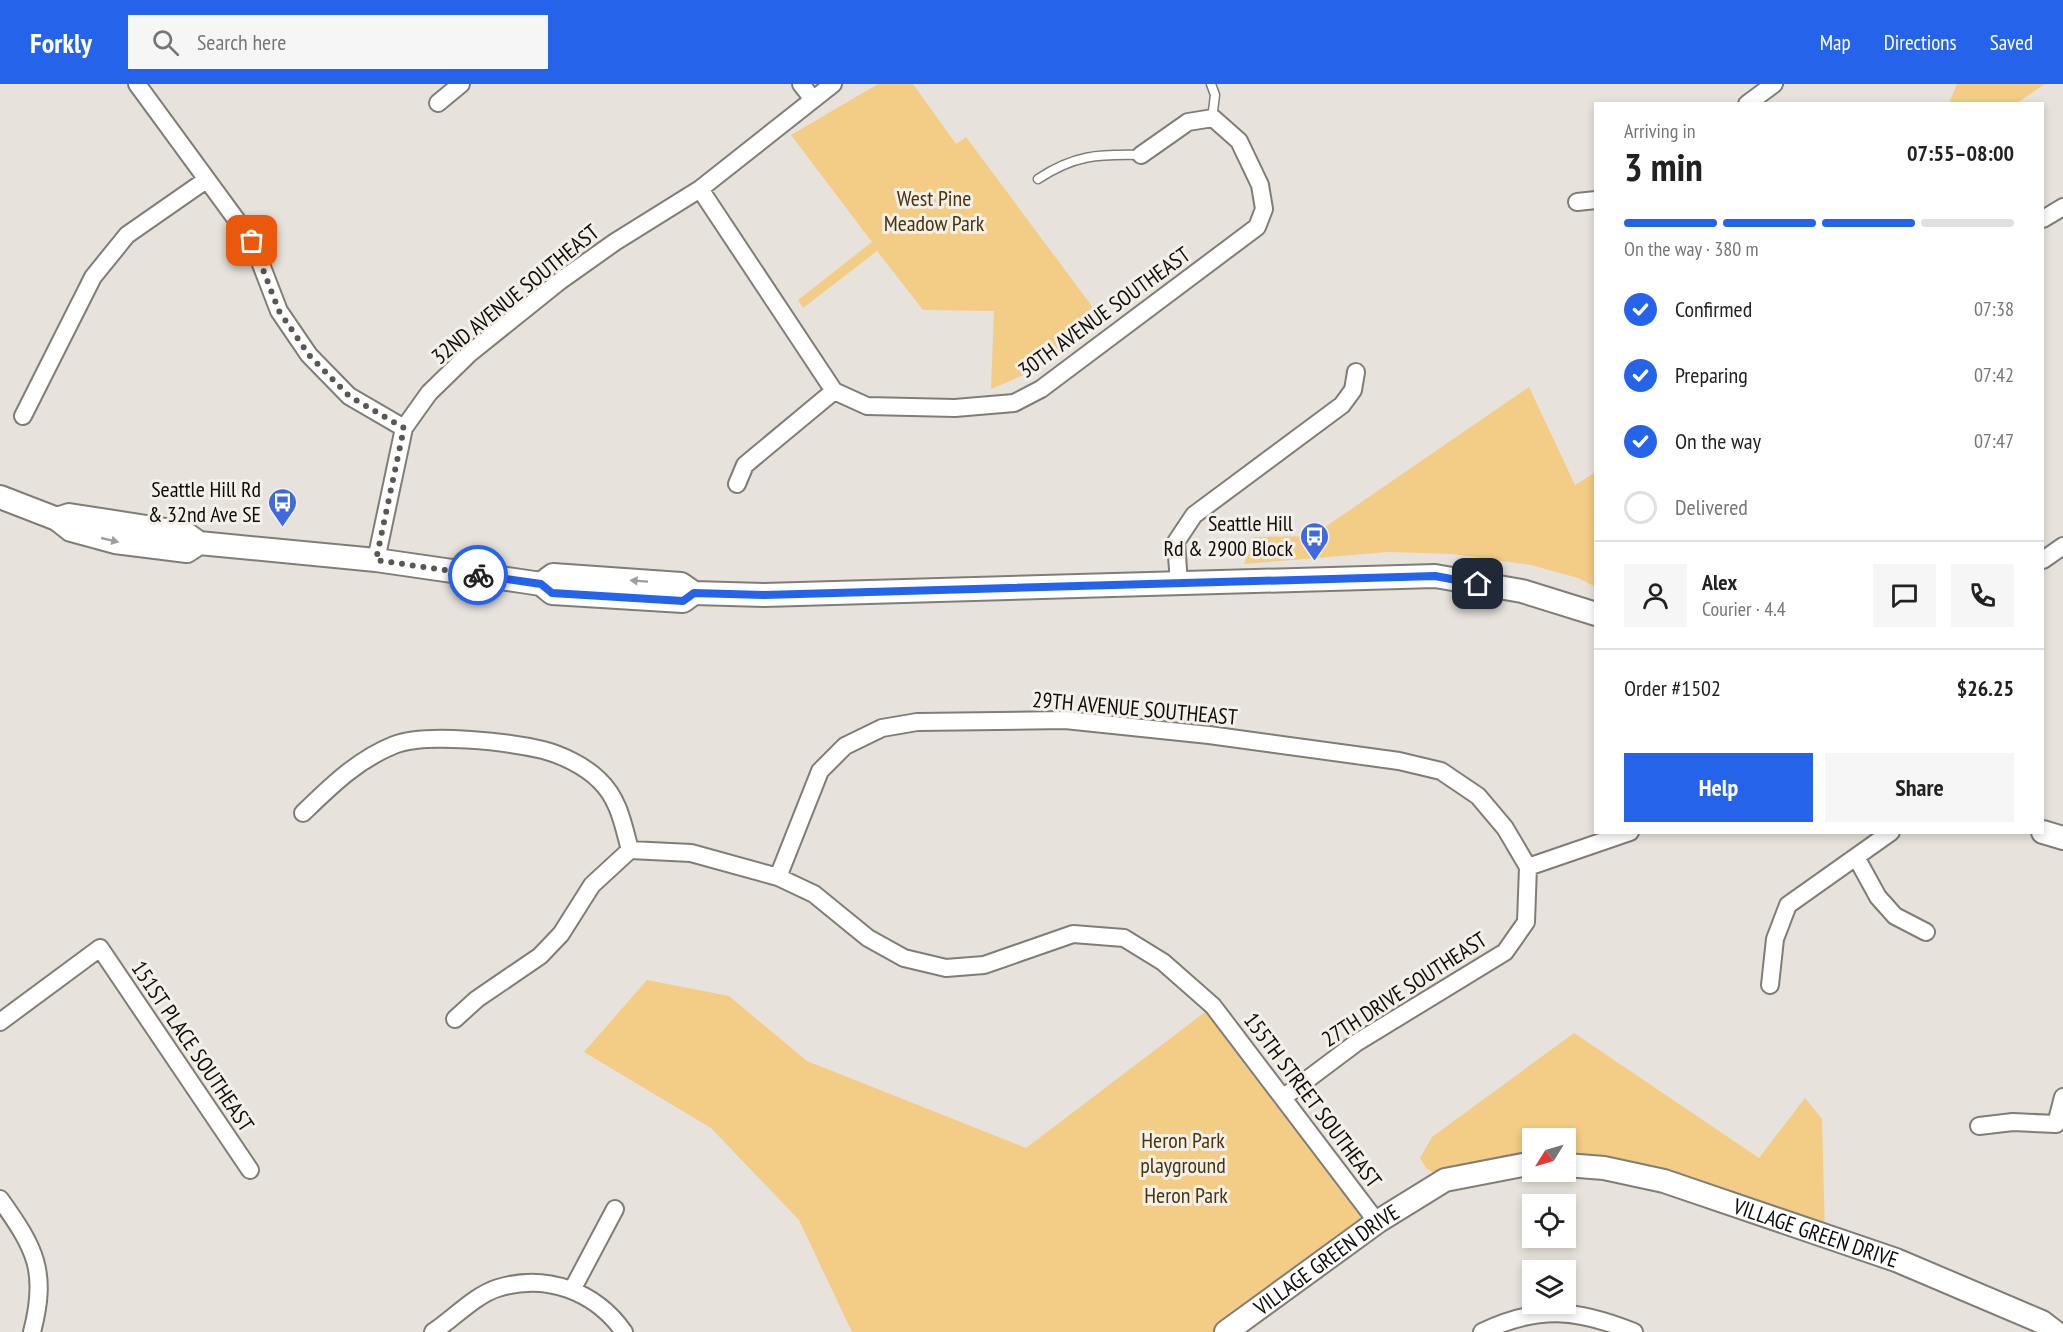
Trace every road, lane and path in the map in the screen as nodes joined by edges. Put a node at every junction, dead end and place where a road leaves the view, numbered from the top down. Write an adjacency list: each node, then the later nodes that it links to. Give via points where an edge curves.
1 (137, 84): 13 (street)
2 (461, 84): 9 (street)
3 (801, 84): 7 (street)
4 (832, 84): 7 (street, 32ND AVENUE SOUTHEAST)
5 (1211, 84): 10 (lane, via 1215,94)
6 (1774, 84): 8 (street)
7 (812, 98): 14 (street, 32ND AVENUE SOUTHEAST)
8 (1750, 102)
9 (438, 103)
10 (1212, 118): 11 (street, via 1188,122); 20 (street, 30TH AVENUE SOUTHEAST, via 1239,141 1260,185 1264,209 1257,227 1041,389 1014,403 955,408 867,406)
11 (1141, 155): 12 (lane, via 1089,156 1061,164)
12 (1038, 179)
13 (206, 180): 21 (street, via 127,235 93,278); 22 (street, via 252,241 279,311 309,355 349,396)
14 (700, 189): 20 (street); 22 (street, 32ND AVENUE SOUTHEAST, via 560,281 470,354 429,393)
15 (1594, 200): 16 (street)
16 (1576, 202)
17 (2063, 207): 18 (street)
18 (2044, 218)
19 (1356, 372): 28 (street, via 1353,390 1342,405 1194,515 1176,542)
20 (834, 391): 23 (street, via 745,465)
21 (24, 416)
22 (404, 428): 27 (street, 32ND AVENUE SOUTHEAST)
23 (737, 484)
24 (0, 497): 27 (main road, via 57,519 71,530 115,542 187,551 199,543)
25 (2063, 546): 26 (street)
26 (2044, 559)
27 (376, 560): 28 (main road, via 541,584 552,593 683,601 694,593 764,595)
28 (1179, 583): 29 (main road, via 1435,576 1522,591)
29 (1594, 613)
30 (303, 813): 35 (street, via 361,761 396,744 423,739 503,743 545,751 578,765 599,780 616,801)
31 (2044, 832): 34 (main road)
32 (1624, 834): 37 (street)
33 (1888, 834): 36 (street)
34 (2063, 838)
35 (630, 850): 38 (street, 155TH STREET SOUTHEAST, via 691,853); 41 (street, via 592,885 561,934 540,956)
36 (1856, 857): 39 (street, via 1878,897 1895,916); 40 (street, via 1788,905 1775,939)
37 (1528, 867): 38 (street, 29TH AVENUE SOUTHEAST, via 1505,828 1478,796 1441,771 1399,761 1209,735 1065,720 1019,720 916,722 882,728 845,746 820,771); 44 (street, 27TH DRIVE SOUTHEAST, via 1526,922 1505,952 1356,1043)
38 (778, 877): 44 (street, 155TH STREET SOUTHEAST, via 814,894 868,938 904,958 945,968 984,965 1073,934 1124,938 1163,962 1213,1006)
39 (1926, 932)
40 (1770, 985)
41 (455, 1019)
42 (0, 1022): 49 (street, 151ST PLACE SOUTHEAST, via 100,948)
43 (2063, 1096): 46 (street)
44 (1284, 1098): 52 (street, 155TH STREET SOUTHEAST)
45 (1979, 1126): 46 (street, via 2013,1122)
46 (2059, 1129)
47 (1522, 1165): 52 (main road, VILLAGE GREEN DRIVE, via 1445,1180)
48 (1576, 1166): 60 (main road, VILLAGE GREEN DRIVE, via 1604,1168 1682,1187 1896,1260 2042,1322)
49 (250, 1170)
50 (0, 1199): 54 (street, via 29,1239 38,1271 39,1306)
51 (615, 1209): 53 (street)
52 (1377, 1222): 57 (main road, VILLAGE GREEN DRIVE)
53 (572, 1290): 55 (street, via 556,1283 497,1288); 56 (street, via 590,1298)
54 (32, 1332)
55 (433, 1332)
56 (624, 1332)
57 (1226, 1332)
58 (1482, 1332): 59 (street, via 1521,1316 1554,1312 1605,1321)
59 (1634, 1332)
60 (2055, 1332)

